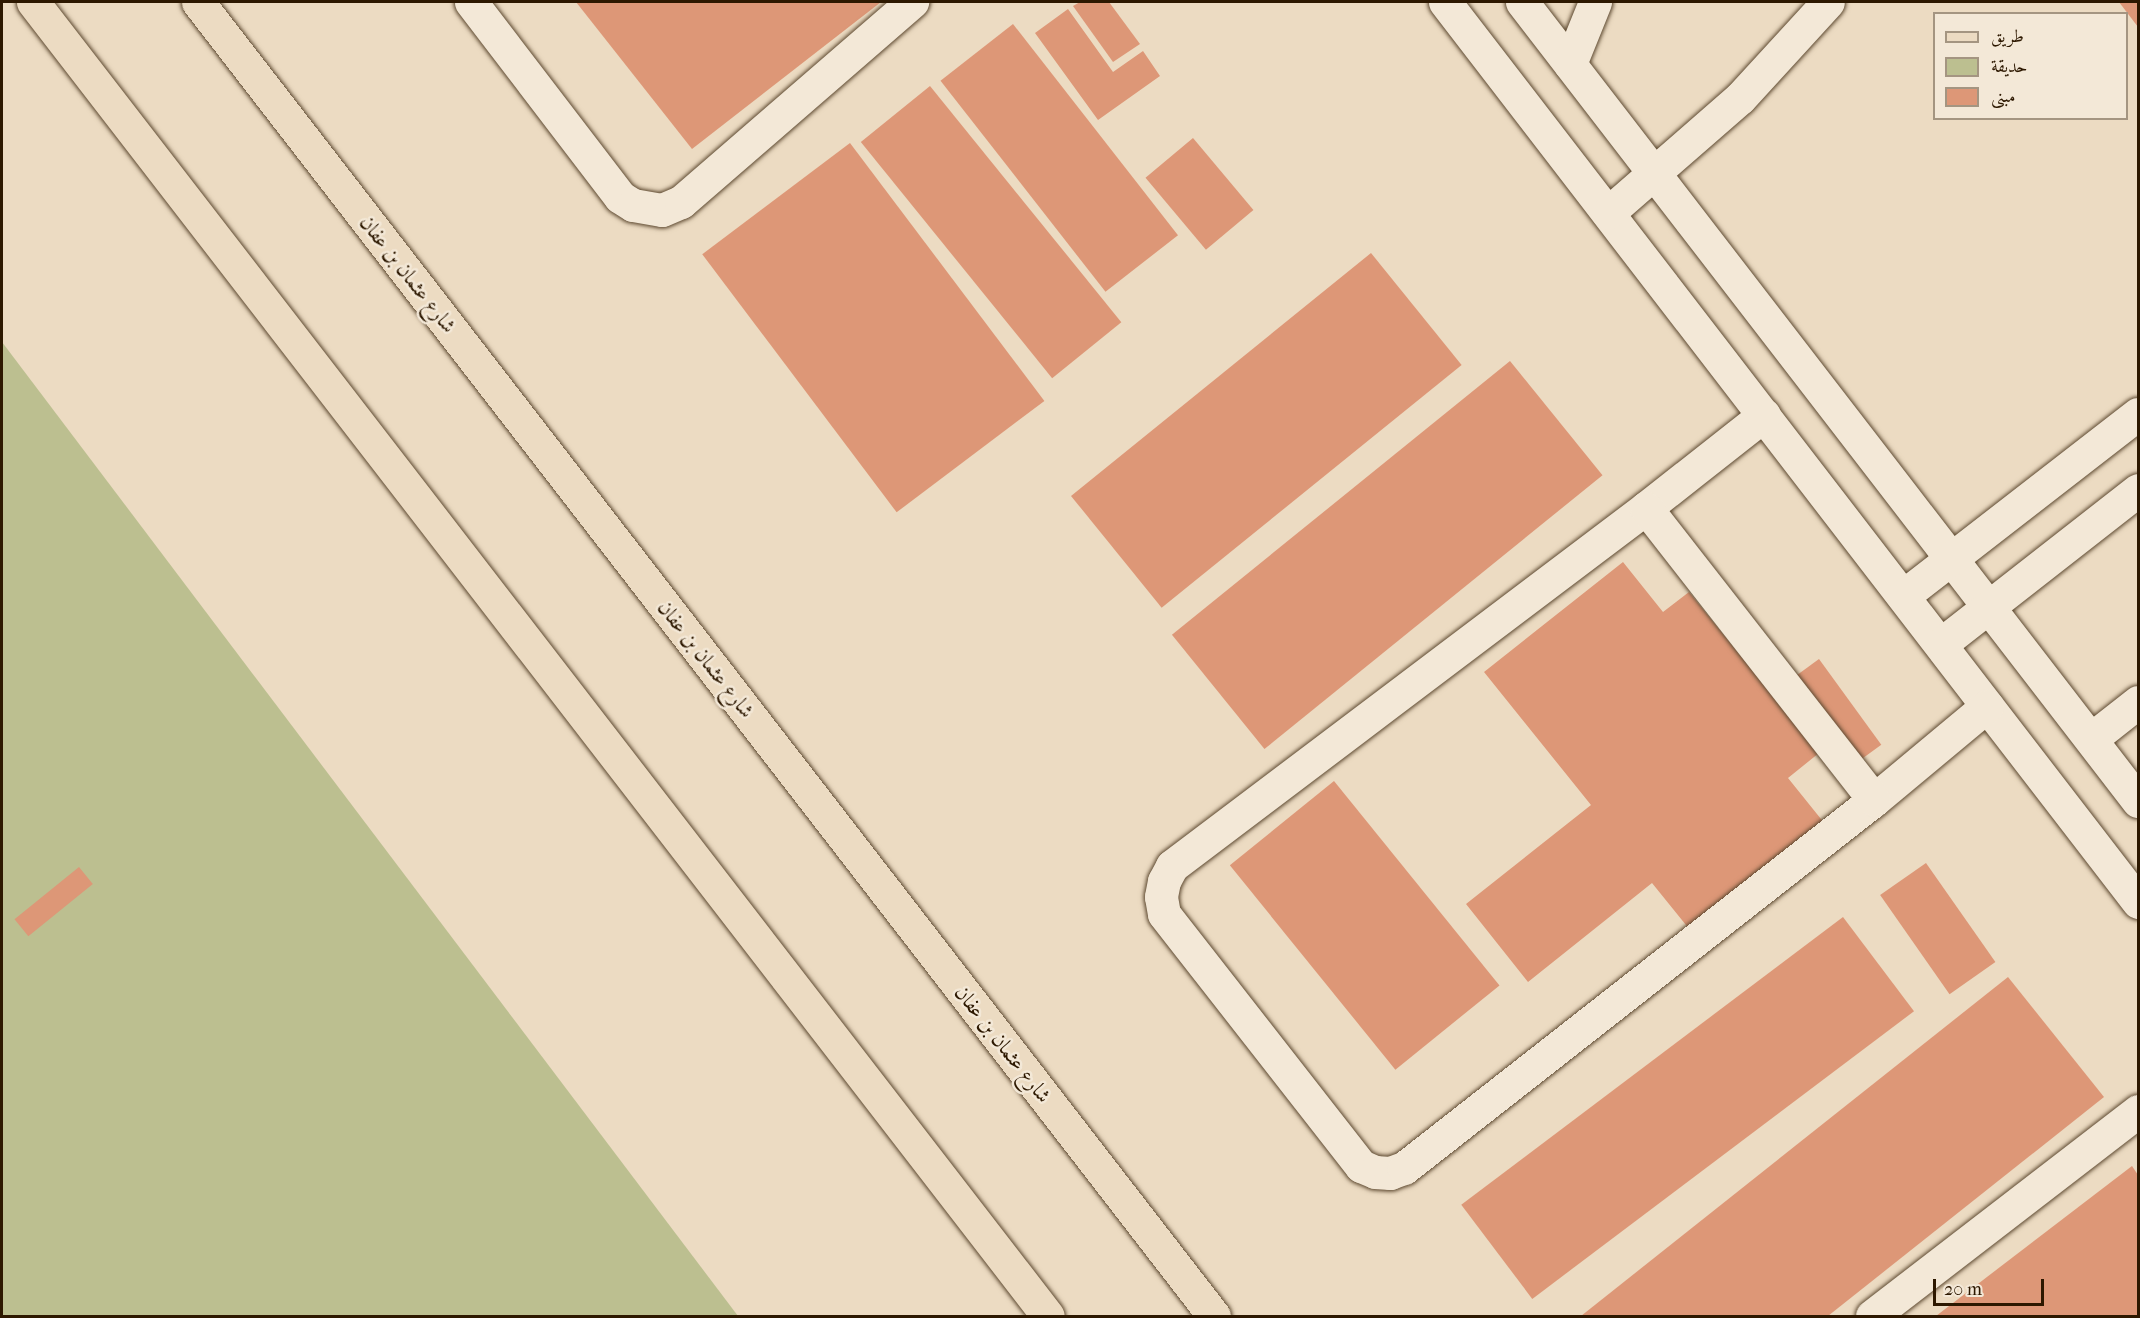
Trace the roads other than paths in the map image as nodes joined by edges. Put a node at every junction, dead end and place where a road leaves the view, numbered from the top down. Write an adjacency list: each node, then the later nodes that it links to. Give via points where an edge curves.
1 (33, 2): 27 (main road)
2 (198, 2): 28 (main road, شارع عثمان بن عفان)
3 (471, 2): 4 (street, via 620,197 633,205 662,210 681,202)
4 (912, 2)
5 (1445, 2): 11 (street)
6 (1522, 2): 9 (street)
7 (1595, 2): 9 (street)
8 (1828, 2): 10 (street, via 1740,98)
9 (1570, 64): 10 (street)
10 (1654, 172): 11 (street); 16 (street)
11 (1608, 213): 13 (street)
12 (2139, 414): 16 (street)
13 (1764, 415): 15 (street); 17 (street)
14 (2139, 490): 18 (street)
15 (1646, 508): 23 (street); 23 (street, via 1185,855 1172,866 1164,881 1164,914 1361,1166 1390,1173 1404,1168)
16 (1952, 558): 17 (street); 18 (street)
17 (1903, 596): 19 (street)
18 (1989, 607): 19 (street); 22 (street)
19 (1941, 644): 21 (street)
20 (2139, 702): 22 (street)
21 (1988, 705): 23 (street); 25 (street)
22 (2091, 739): 24 (street)
23 (1874, 800)
24 (2139, 801)
25 (2139, 902)
26 (2139, 1111): 29 (street)
27 (1048, 1317)
28 (1214, 1317)
29 (1872, 1317)

